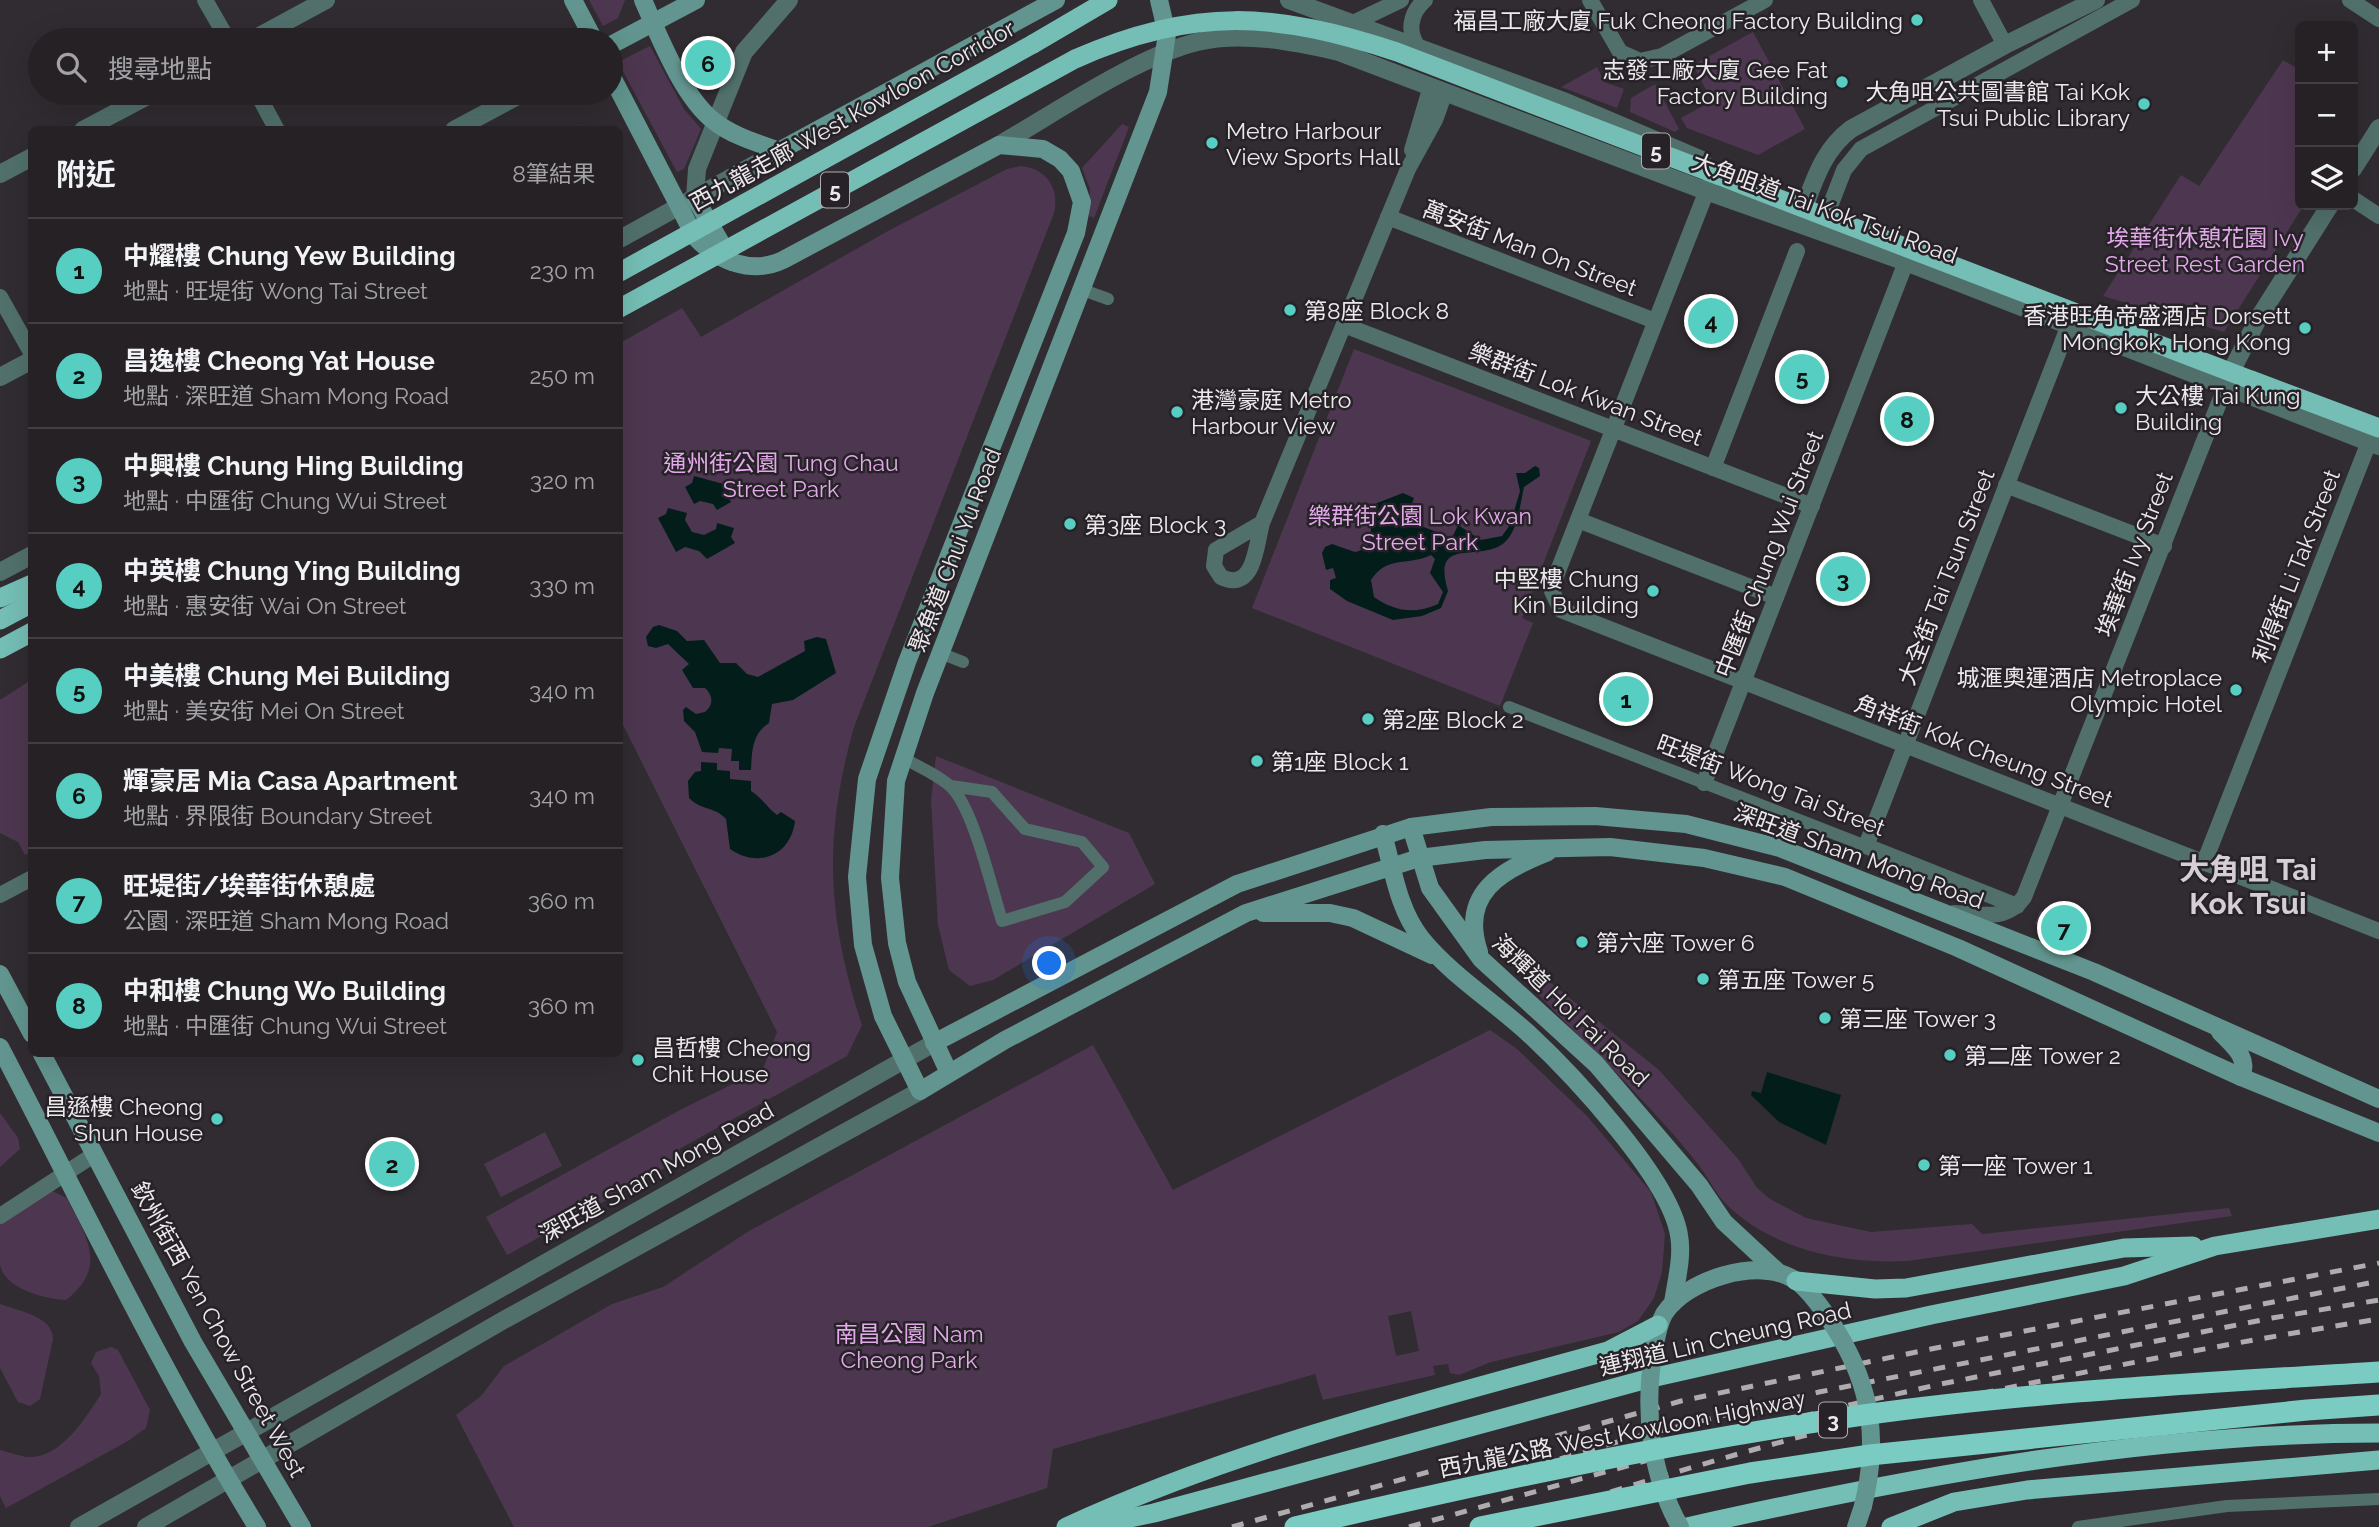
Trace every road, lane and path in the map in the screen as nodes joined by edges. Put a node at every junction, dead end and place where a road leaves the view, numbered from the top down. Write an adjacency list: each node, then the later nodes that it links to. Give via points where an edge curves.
1 (205, 0): 22 (street)
2 (326, 0): 23 (street)
3 (573, 0): 24 (main road)
4 (642, 0): 20 (main road)
5 (695, 0): 20 (main road)
6 (789, 0): 34 (street, via 744,52)
7 (1056, 0): 40 (main road)
8 (1108, 0): 58 (highway, 西九龍走廊 West Kowloon Corridor / 5, bridge)
9 (1159, 0): 27 (main road, 聚魚道 Chui Yu Road)
10 (1289, 0): 21 (street, 大角咀道 Tai Kok Tsui Road)
11 (1401, 0): 21 (street)
12 (1425, 0): 28 (street, via 1412,23 1413,38)
13 (1590, 0): 14 (street, via 1615,46 1633,59 1655,59)
14 (1765, 0)
15 (1981, 0): 26 (street)
16 (2096, 0): 26 (street)
17 (2132, 0): 50 (street, via 1861,149 1844,170)
18 (2350, 0): 19 (street)
19 (2379, 19)
20 (653, 23): 25 (main road); 34 (main road, via 696,103)
21 (1351, 24): 28 (street, 大角咀道 Tai Kok Tsui Road)
22 (221, 28)
23 (274, 28)
24 (588, 28)
25 (623, 39)
26 (2005, 45): 47 (street, via 1837,139)
27 (1166, 53): 29 (street, 大角咀道 Tai Kok Tsui Road, via 1219,39 1303,44 1339,52); 39 (street); 59 (main road, 聚魚道 Chui Yu Road, via 1158,92)
28 (1428, 53): 29 (street, via 1449,70); 43 (street, 大角咀道 Tai Kok Tsui Road, via 1566,102)
29 (1438, 89): 45 (street, 大角咀道 Tai Kok Tsui Road); 53 (street, via 1420,114 1408,169)
30 (623, 99): 49 (main road)
31 (130, 105): 35 (street)
32 (263, 105): 36 (street)
33 (501, 105): 37 (street)
34 (716, 123): 40 (main road); 46 (street, via 698,169)
35 (91, 126)
36 (275, 126)
37 (461, 126)
38 (2379, 128): 42 (street)
39 (999, 145): 56 (main road, via 772,265); 119 (main road, 聚魚道 Chui Yu Road, via 1043,149 1060,159 1079,186 1081,218 907,662 867,779 857,877 863,945 883,1016)
40 (779, 151): 46 (street)
41 (28, 159): 44 (street)
42 (2358, 161)
43 (1716, 165): 45 (street); 47 (street, 大角咀道 Tai Kok Tsui Road)
44 (0, 174)
45 (1706, 191): 57 (street, 大角咀道 Tai Kok Tsui Road); 63 (street)
46 (695, 198): 49 (street); 56 (main road)
47 (1807, 200): 50 (street, 大角咀道 Tai Kok Tsui Road)
48 (2358, 202): 52 (street)
49 (678, 208): 54 (street); 56 (main road, via 705,248)
50 (1829, 209): 68 (street, 大角咀道 Tai Kok Tsui Road)
51 (2327, 210): 68 (street, 埃華街 Ivy Street)
52 (2379, 216)
53 (1388, 217): 63 (street, 萬安街 Man On Street); 64 (street)
54 (623, 237)
55 (1797, 251): 74 (street)
56 (732, 262)
57 (1906, 262): 65 (street, 大角咀道 Tai Kok Tsui Road); 76 (street, 中匯街 Chung Wui Street)
58 (623, 270)
59 (1083, 290): 61 (street); 89 (main road, 聚魚道 Chui Yu Road)
60 (0, 297): 66 (street)
61 (1108, 299)
62 (623, 306): 73 (highway, 5, bridge, via 1051,72 1128,37 1186,23 1278,22 1339,34 1410,57)
63 (1656, 321): 72 (street)
64 (1344, 325): 72 (street, 樂群街 Lok Kwan Street); 78 (street)
65 (2069, 325): 70 (street, 大角咀道 Tai Kok Tsui Road); 75 (street, 大全街 Tai Tsun Street)
66 (28, 348)
67 (28, 362): 69 (street)
68 (2234, 366): 70 (street, 埃華街 Ivy Street); 71 (street, 大角咀道 Tai Kok Tsui Road)
69 (0, 377)
70 (2226, 386): 73 (street, 大角咀道 Tai Kok Tsui Road); 79 (street, 埃華街 Ivy Street)
71 (2379, 418)
72 (1613, 429): 74 (street, 樂群街 Lok Kwan Street); 77 (street)
73 (2376, 439): 103 (street, 利得街 Li Tak Street)
74 (1713, 468): 76 (street, 樂群街 Lok Kwan Street)
75 (2007, 485): 79 (street); 93 (street, 大全街 Tai Tsun Street)
76 (1812, 506): 83 (street, 中匯街 Chung Wui Street)
77 (1578, 520): 83 (street); 91 (street, 角祥街 Kok Cheung Street, via 1552,591 1555,602 1571,616)
78 (1262, 523)
79 (2164, 547): 97 (street, 埃華街 Ivy Street)
80 (28, 557): 81 (street)
81 (0, 572)
82 (28, 586): 84 (highway)
83 (1776, 597): 91 (street, 中匯街 Chung Wui Street)
84 (0, 598)
85 (28, 605): 86 (highway)
86 (0, 620)
87 (28, 634): 88 (highway)
88 (0, 649)
89 (940, 653): 90 (street); 94 (main road, 聚魚道 Chui Yu Road)
90 (963, 662)
91 (1743, 682): 93 (street, 角祥街 Kok Cheung Street); 95 (street, 中匯街 Chung Wui Street)
92 (1509, 707): 95 (street, 旺堤街 Wong Tai Street)
93 (1906, 745): 97 (street, 角祥街 Kok Cheung Street); 101 (street, 大全街 Tai Tsun Street)
94 (902, 757): 96 (street); 116 (main road, 聚魚道 Chui Yu Road, via 890,844 892,912 907,982)
95 (1704, 783): 101 (street, 旺堤街 Wong Tai Street)
96 (951, 786): 96 (street, via 962,803 1002,921 1065,902 1103,867 1082,842 1025,829 992,792)
97 (2062, 806): 103 (street, 角祥街 Kok Cheung Street); 107 (street, 埃華街 Ivy Street)
98 (1411, 827): 99 (main road, 深旺道 Sham Mong Road); 102 (main road, 海輝道 Hoi Fai Road); 109 (main road, 深旺道 Sham Mong Road, via 1535,815 1656,819 1780,848)
99 (1383, 834): 104 (main road, 海輝道 Hoi Fai Road); 116 (main road, 深旺道 Sham Mong Road, via 1237,884)
100 (1564, 846): 102 (main road, 深旺道 Sham Mong Road); 112 (main road, via 1513,866 1489,885 1474,921); 121 (main road, 深旺道 Sham Mong Road, via 1660,851 1784,877 1958,948)
101 (1866, 846): 107 (street, 旺堤街 Wong Tai Street)
102 (1419, 858): 104 (main road, 深旺道 Sham Mong Road); 112 (main road, 海輝道 Hoi Fai Road, via 1436,899)
103 (2204, 863): 110 (street, 角祥街 Kok Cheung Street)
104 (1392, 866): 108 (main road, 深旺道 Sham Mong Road); 111 (main road, 海輝道 Hoi Fai Road, via 1413,925)
105 (28, 880): 106 (street)
106 (0, 895)
107 (2017, 906): 109 (street, via 1983,916)
108 (1246, 913): 111 (main road, via 1330,913 1353,918); 120 (main road, 深旺道 Sham Mong Road)
109 (1949, 913): 115 (main road, 深旺道 Sham Mong Road)
110 (2379, 931)
111 (1438, 958): 131 (main road, 海輝道 Hoi Fai Road, via 1555,1060 1603,1113 1655,1182 1679,1236)
112 (1481, 959): 130 (main road, 海輝道 Hoi Fai Road, via 1596,1064 1699,1185 1724,1222)
113 (0, 974): 114 (main road)
114 (28, 1026)
115 (2215, 1027): 121 (main road, via 2242,1055 2245,1069); 123 (main road, 深旺道 Sham Mong Road)
116 (934, 1043): 119 (street, 深旺道 Sham Mong Road); 120 (main road, 聚魚道 Chui Yu Road)
117 (0, 1047): 126 (main road)
118 (44, 1057): 125 (main road, 欽州街西 Yen Chow Street West)
119 (903, 1061): 122 (main road, 聚魚道 Chui Yu Road); 135 (street, 深旺道 Sham Mong Road)
120 (949, 1073): 122 (main road, 深旺道 Sham Mong Road)
121 (2241, 1077): 124 (main road, 深旺道 Sham Mong Road)
122 (920, 1091): 139 (street, 深旺道 Sham Mong Road, via 502,1321)
123 (2379, 1099)
124 (2379, 1133)
125 (94, 1154): 126 (street); 135 (main road, 欽州街西 Yen Chow Street West)
126 (64, 1174): 127 (street); 137 (main road)
127 (0, 1216)
128 (2379, 1219): 129 (highway, 連翔道 Lin Cheung Road)
129 (2215, 1246): 130 (highway, via 2124,1248 1906,1288 1875,1289); 147 (highway, 連翔道 Lin Cheung Road, via 2124,1276 1647,1379 1154,1513)
130 (1788, 1277): 131 (main road, 海輝道 Hoi Fai Road, via 1722,1275); 152 (main road, 海輝道 Hoi Fai Road, bridge, via 1827,1316 1850,1354 1870,1410 1872,1448)
131 (1673, 1303): 132 (main road, 海輝道 Hoi Fai Road)
132 (1658, 1325): 146 (highway, via 1608,1351 1270,1447 1146,1490); 150 (main road, 海輝道 Hoi Fai Road, bridge, via 1649,1384 1651,1439 1660,1479)
133 (2379, 1372): 148 (highway, 西九龍公路 West Kowloon Highway / 3, bridge, via 2060,1394 1865,1415 1629,1456)
134 (2379, 1405): 149 (highway, 3, bridge, via 1870,1455)
135 (244, 1432): 137 (street, 深旺道 Sham Mong Road); 139 (main road, 欽州街西 Yen Chow Street West)
136 (2379, 1433): 151 (highway, via 2242,1436 2042,1459)
137 (212, 1452): 140 (main road); 142 (street, 深旺道 Sham Mong Road)
138 (2379, 1460): 153 (highway, via 1993,1495 1936,1507)
139 (261, 1461): 140 (street, 深旺道 Sham Mong Road); 145 (main road, 欽州街西 Yen Chow Street West)
140 (228, 1480): 143 (street, 深旺道 Sham Mong Road); 144 (main road)
141 (2379, 1500): 154 (street, via 2227,1506)
142 (79, 1527)
143 (146, 1527)
144 (257, 1527)
145 (302, 1527)
146 (1066, 1527)
147 (1086, 1527)
148 (1295, 1527)
149 (1480, 1527)
150 (1680, 1527)
151 (1687, 1527)
152 (1856, 1527)
153 (1891, 1527)
154 (2078, 1527)

